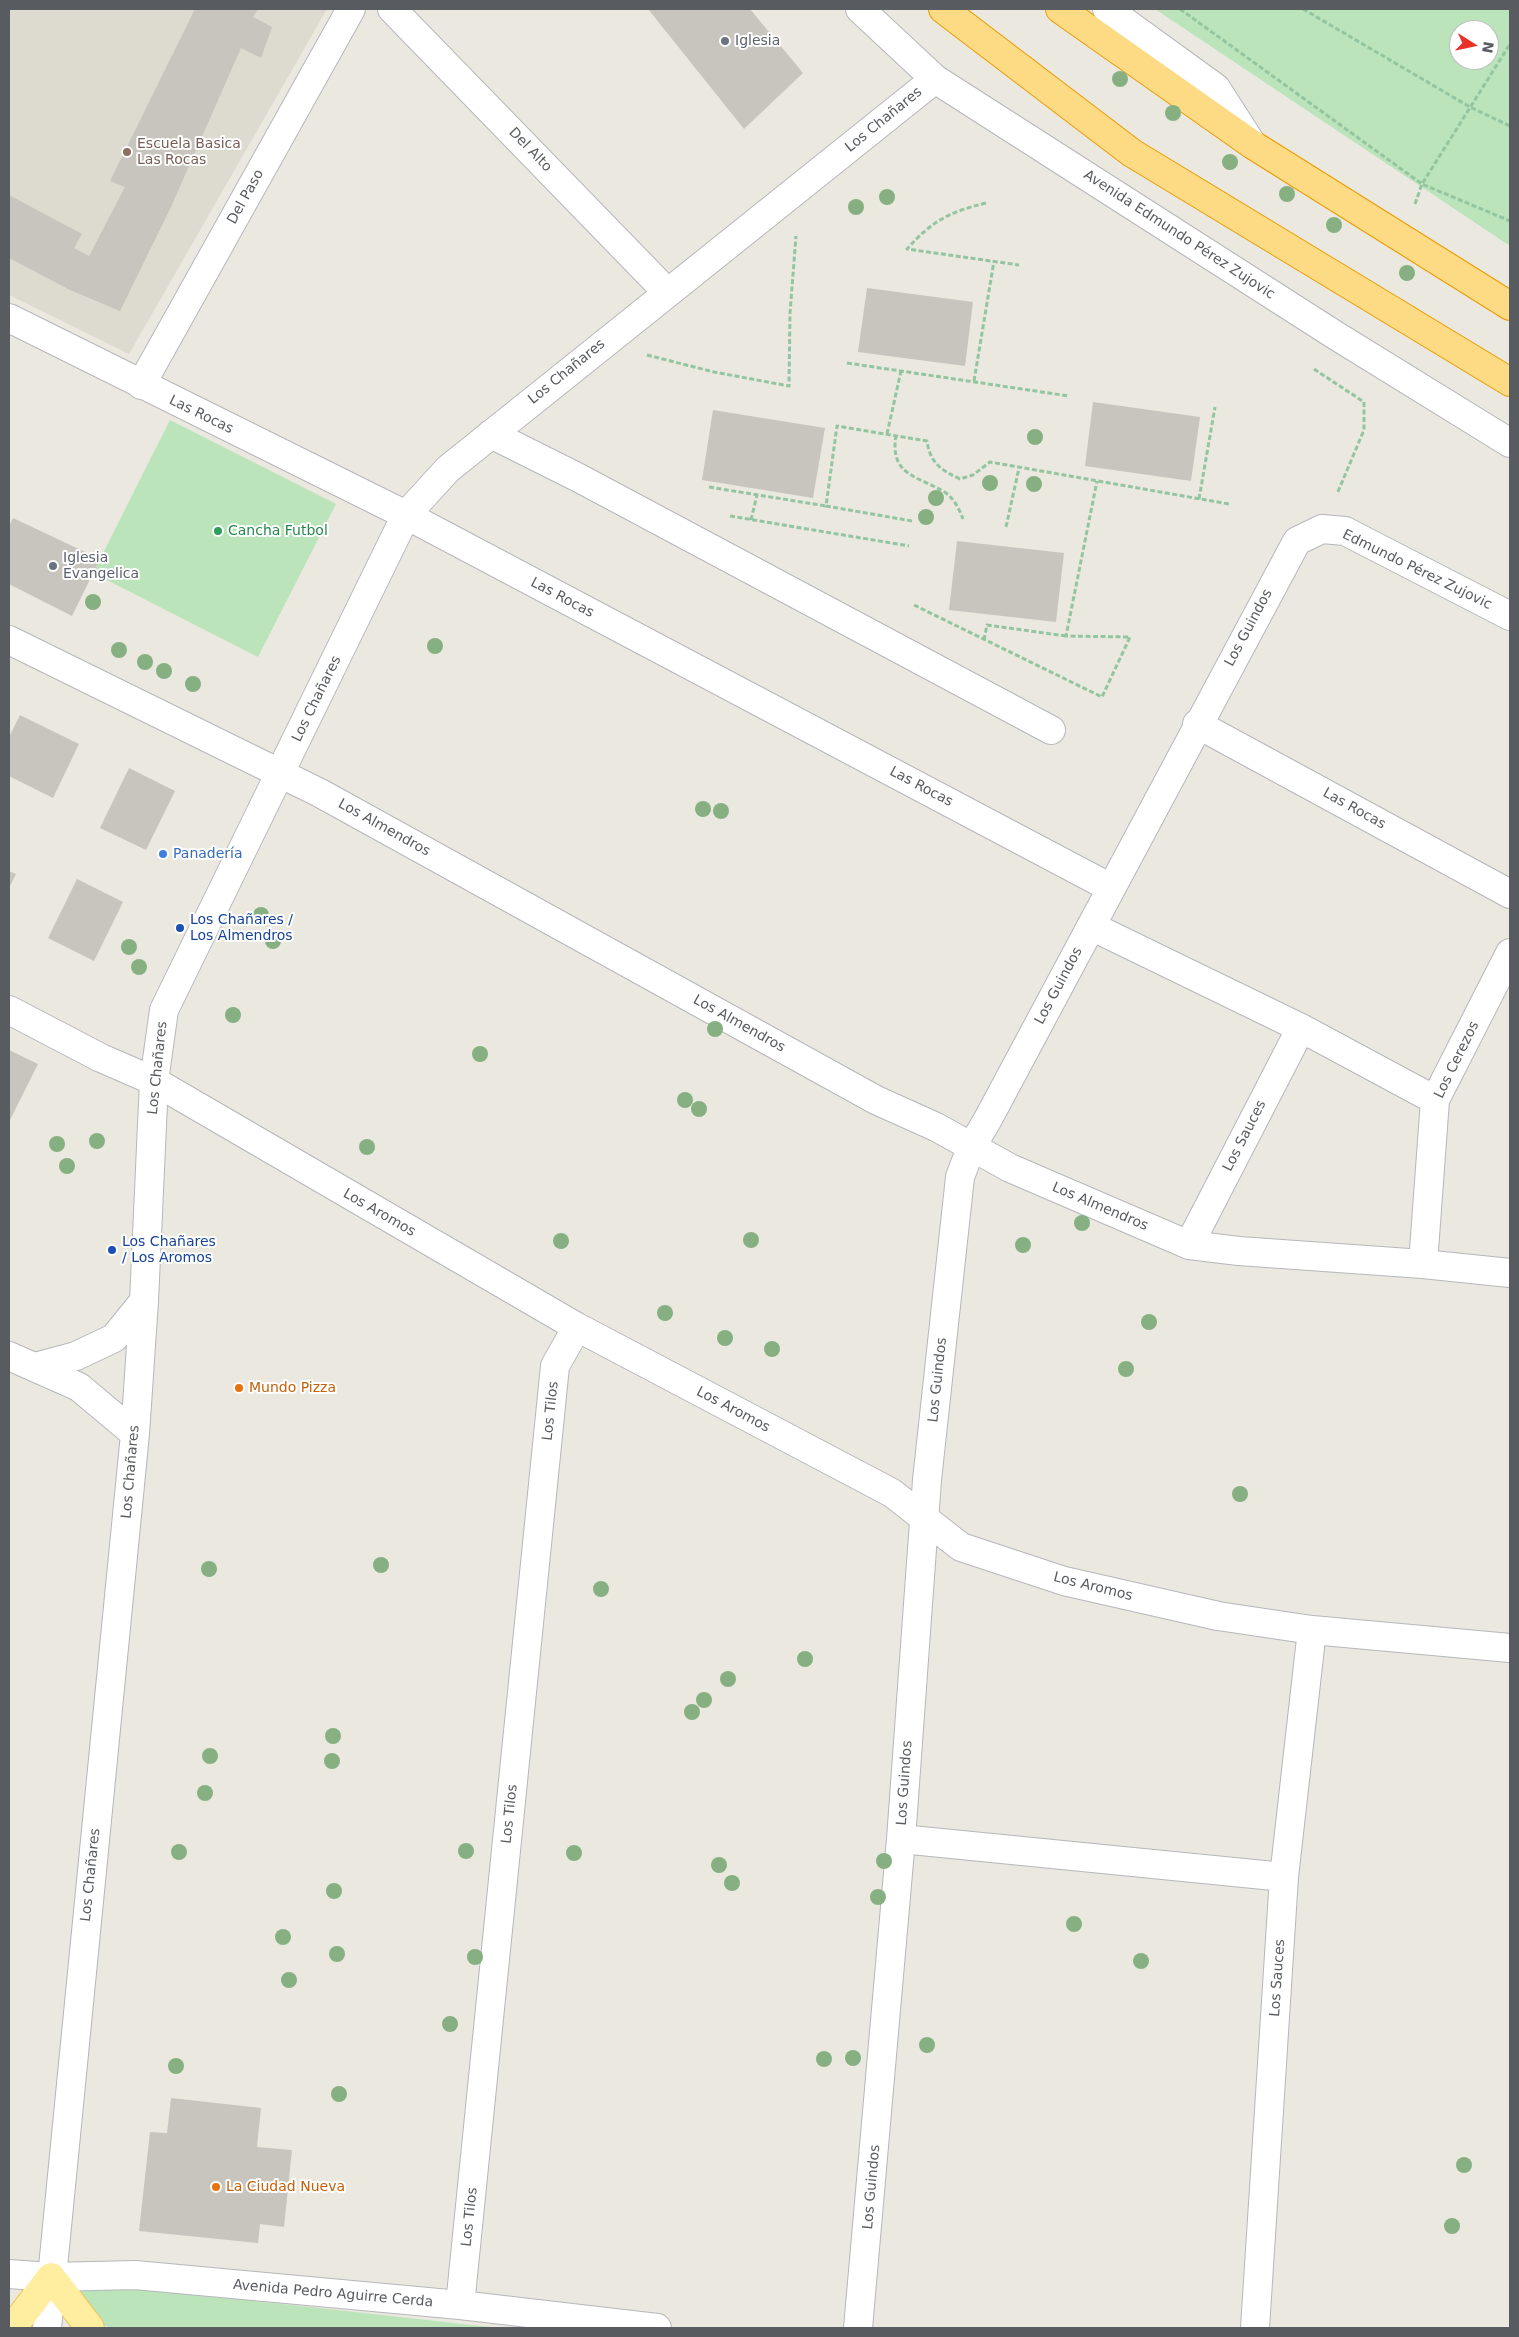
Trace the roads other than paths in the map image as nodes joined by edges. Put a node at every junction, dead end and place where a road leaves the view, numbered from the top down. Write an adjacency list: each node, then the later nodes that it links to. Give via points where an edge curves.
1 (352, 9): 13 (street, Del Paso)
2 (392, 9): 9 (street, Del Alto)
3 (860, 9): 7 (street, Avenida Edmundo Pérez Zujovic)
4 (943, 9): 12 (highway, via 1132,154)
5 (1060, 9): 8 (highway)
6 (1107, 9): 8 (street, via 1216,88)
7 (935, 79): 9 (street, Los Chañares); 15 (street, Avenida Edmundo Pérez Zujovic)
8 (1253, 146): 10 (highway)
9 (667, 292): 14 (street, Los Chañares)
10 (1510, 306)
11 (9, 318): 13 (street, Las Rocas)
12 (1510, 382)
13 (141, 385): 16 (street, Las Rocas)
14 (491, 434): 16 (street, Los Chañares, via 448,469); 21 (street)
15 (1510, 443)
16 (406, 515): 22 (street, Los Chañares); 23 (street, Las Rocas)
17 (1322, 529): 18 (street, Edmundo Pérez Zujovic, via 1344,531); 20 (street, Los Guindos, via 1296,541)
18 (1510, 616)
19 (9, 640): 22 (street, Los Almendros)
20 (1197, 724): 23 (street, Los Guindos); 24 (street, Las Rocas)
21 (1051, 730)
22 (281, 773): 29 (street, Los Chañares, via 164,1010); 31 (street, Los Almendros, via 876,1100 936,1127)
23 (1111, 888): 25 (street, Los Guindos)
24 (1510, 894)
25 (1091, 926): 28 (street); 31 (street, Los Guindos)
26 (1510, 953): 30 (street, Los Cerezos)
27 (9, 1010): 29 (street, Los Aromos, via 101,1058)
28 (1301, 1028): 30 (street); 32 (street, Los Sauces)
29 (154, 1081): 35 (street, Los Chañares); 36 (street, Los Aromos)
30 (1436, 1100): 33 (street, Los Cerezos)
31 (971, 1148): 32 (street, Los Almendros); 40 (street, Los Guindos, via 960,1177)
32 (1189, 1245): 33 (street, Los Almendros, via 1239,1252)
33 (1423, 1264): 34 (street, Los Almendros)
34 (1510, 1273)
35 (144, 1302): 38 (street, via 114,1338 76,1356); 39 (street, Los Chañares)
36 (576, 1328): 40 (street, Los Aromos, via 892,1493); 47 (street, Los Tilos, via 555,1366)
37 (9, 1356): 38 (street)
38 (34, 1367): 39 (street, via 79,1387)
39 (134, 1434): 46 (street, Los Chañares)
40 (925, 1518): 41 (street, Los Aromos, via 961,1547 1064,1581 1218,1616); 43 (street, Los Guindos)
41 (1312, 1630): 42 (street, Los Aromos); 44 (street, Los Sauces)
42 (1510, 1648)
43 (901, 1839): 44 (street); 52 (street, Los Guindos)
44 (1284, 1877): 53 (street, Los Sauces)
45 (9, 2274): 46 (street, Avenida Pedro Aguirre Cerda)
46 (51, 2277): 47 (street, Avenida Pedro Aguirre Cerda, via 135,2275); 48 (main road); 49 (street, Los Chañares); 50 (main road)
47 (460, 2305): 51 (street, Avenida Pedro Aguirre Cerda)
48 (9, 2328)
49 (47, 2328)
50 (90, 2328)
51 (658, 2328)
52 (858, 2328)
53 (1255, 2328)

